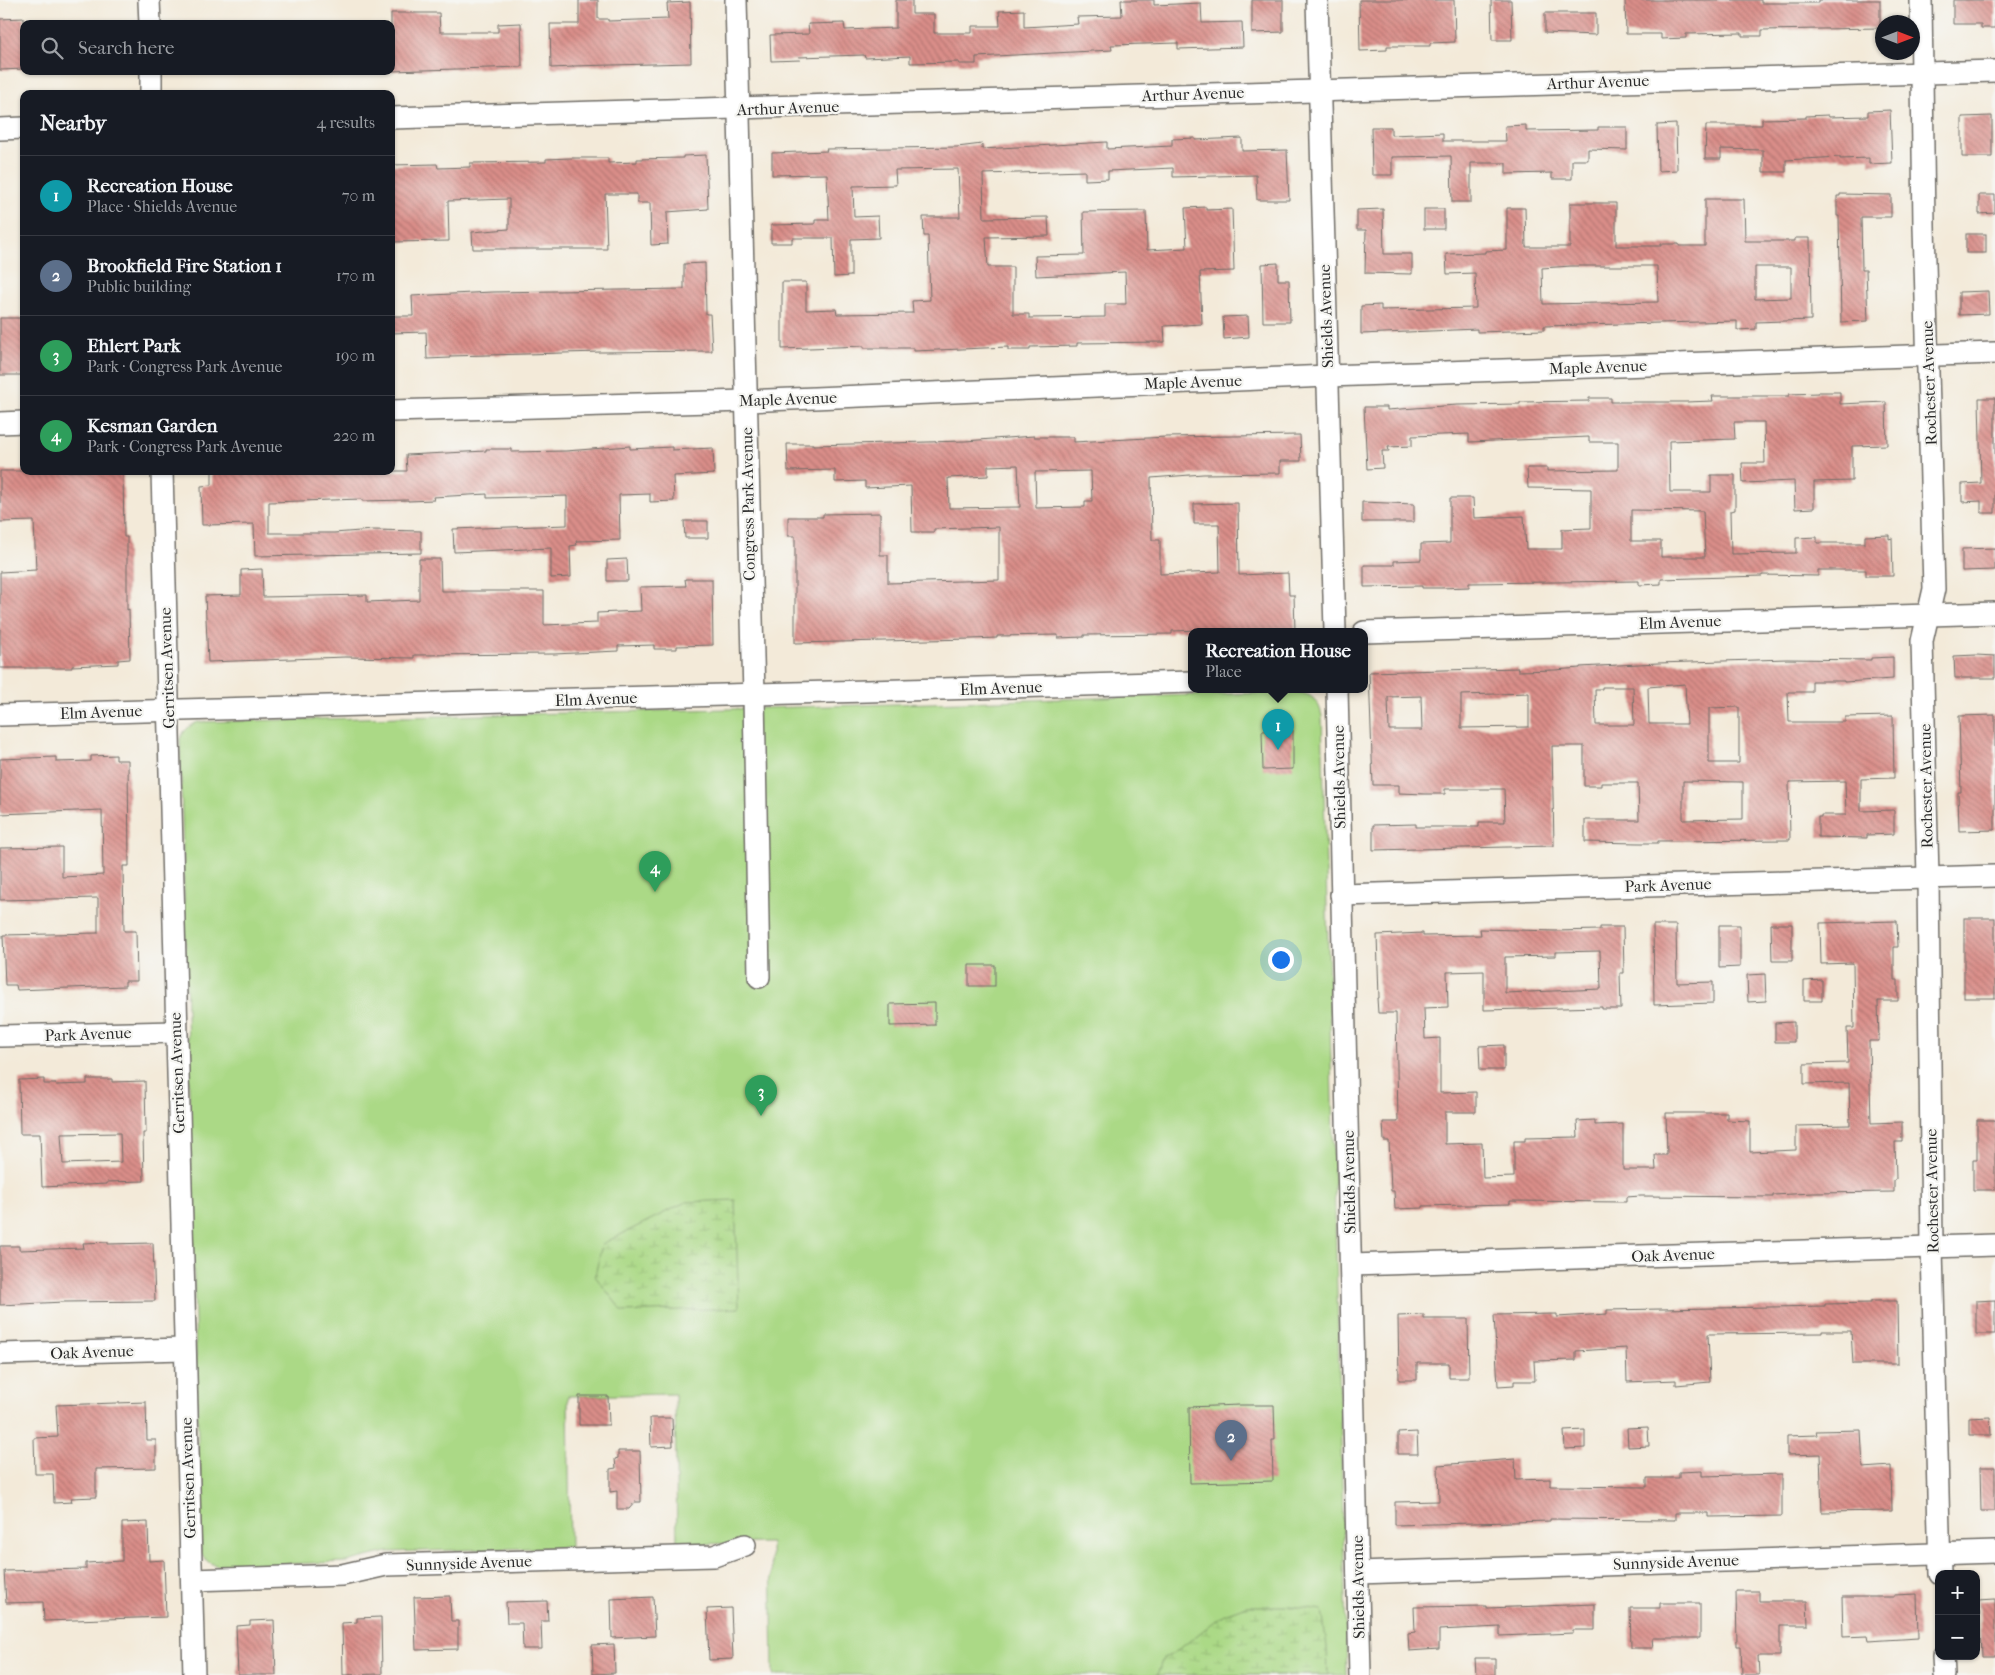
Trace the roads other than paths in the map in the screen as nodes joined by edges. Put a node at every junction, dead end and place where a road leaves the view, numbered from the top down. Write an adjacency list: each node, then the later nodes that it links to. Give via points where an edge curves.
1 (149, 0): 5 (street)
2 (736, 0): 11 (street, Congress Park Avenue)
3 (1317, 0): 10 (street, Shields Avenue)
4 (1921, 0): 7 (street, Rochester Avenue)
5 (150, 20)
6 (1995, 71): 7 (street, Arthur Avenue)
7 (1922, 74): 10 (street, Arthur Avenue); 16 (street, Rochester Avenue)
8 (151, 75): 9 (street)
9 (151, 90)
10 (1320, 90): 11 (street, Arthur Avenue); 17 (street, Shields Avenue)
11 (739, 109): 12 (street, Arthur Avenue); 18 (street, Congress Park Avenue)
12 (395, 118)
13 (20, 128): 14 (street)
14 (0, 129)
15 (1995, 353): 16 (street, Maple Avenue)
16 (1928, 355): 17 (street, Maple Avenue); 24 (street, Rochester Avenue, via 1934,589)
17 (1328, 376): 18 (street, Maple Avenue); 25 (street, Shields Avenue)
18 (746, 401): 19 (street, Maple Avenue); 29 (street, Congress Park Avenue)
19 (395, 411)
20 (20, 422): 21 (street)
21 (0, 423)
22 (162, 475): 30 (street, Gerritsen Avenue)
23 (1995, 613): 24 (street, Elm Avenue)
24 (1928, 615): 26 (street, Elm Avenue); 33 (street, Rochester Avenue, via 1922,641)
25 (1335, 628)
26 (1368, 632)
27 (1188, 682): 29 (street, Elm Avenue)
28 (1336, 693): 34 (street, Shields Avenue)
29 (754, 695): 30 (street, Elm Avenue); 35 (street, Congress Park Avenue)
30 (169, 710): 31 (street, Elm Avenue); 36 (street, Gerritsen Avenue)
31 (0, 715)
32 (1995, 876): 33 (street, Park Avenue)
33 (1928, 878): 34 (street, Park Avenue); 39 (street, Rochester Avenue)
34 (1341, 895): 40 (street, Shields Avenue)
35 (758, 977)
36 (176, 1032): 37 (street, Park Avenue); 41 (street, Gerritsen Avenue)
37 (0, 1036)
38 (1995, 1245): 39 (street, Oak Avenue)
39 (1932, 1247): 40 (street, Oak Avenue); 45 (street, Rochester Avenue)
40 (1351, 1265): 46 (street, Shields Avenue)
41 (184, 1349): 42 (street, Oak Avenue); 47 (street, Gerritsen Avenue)
42 (0, 1354)
43 (745, 1545): 47 (street, Sunnyside Avenue, via 714,1556 386,1565 342,1575)
44 (1995, 1552): 45 (street, Sunnyside Avenue)
45 (1940, 1564): 46 (street, Sunnyside Avenue)
46 (1358, 1573): 50 (street, Shields Avenue)
47 (192, 1580): 49 (street, Gerritsen Avenue)
48 (1943, 1660): 51 (street)
49 (194, 1675)
50 (1360, 1675)
51 (1944, 1675)

